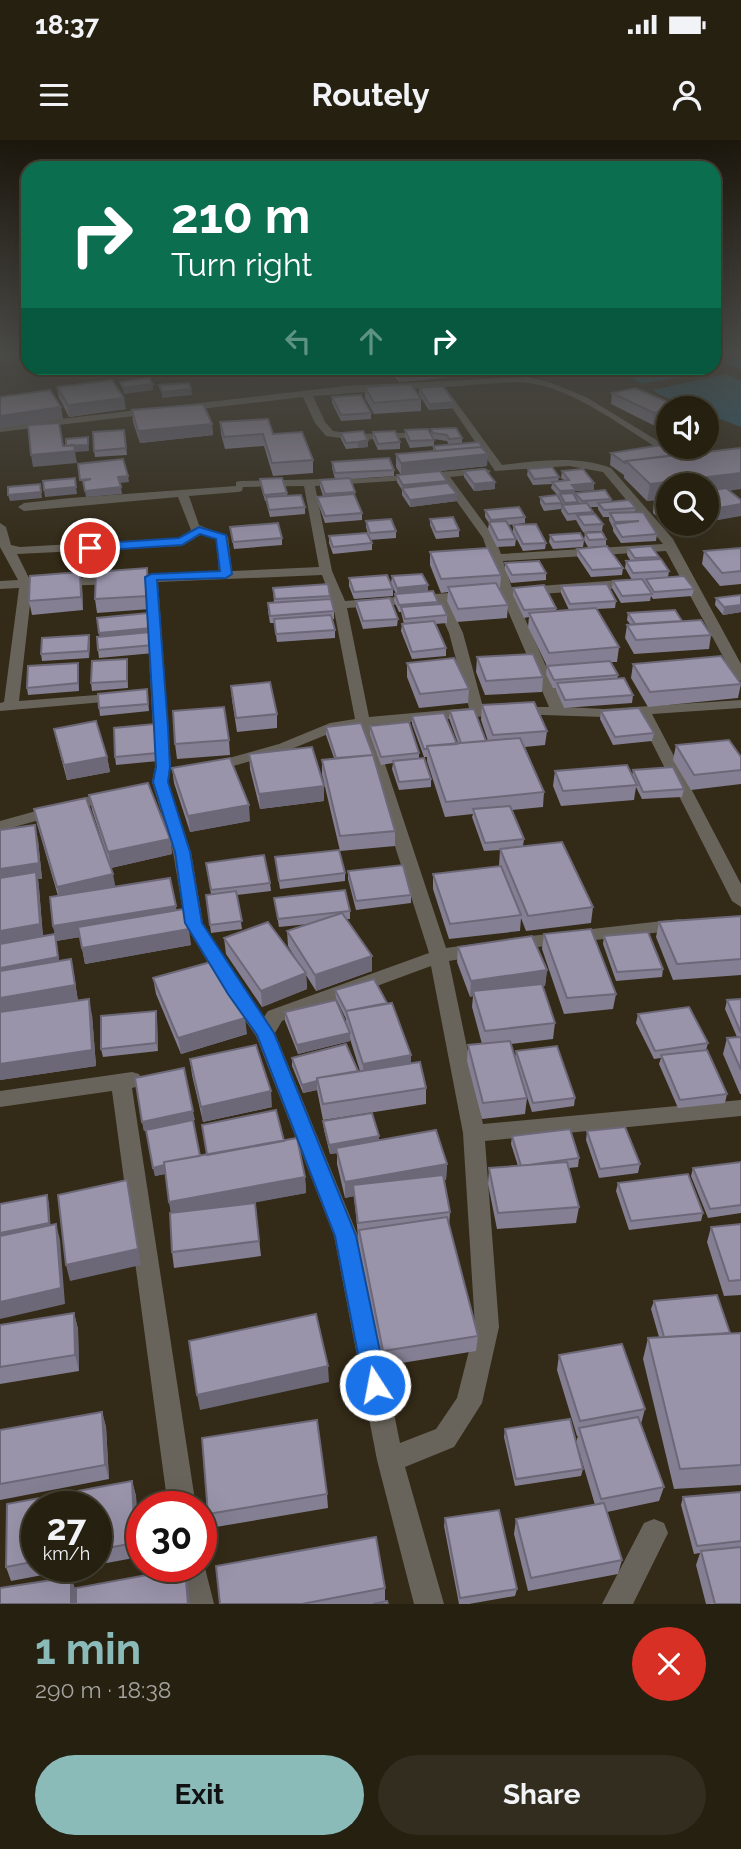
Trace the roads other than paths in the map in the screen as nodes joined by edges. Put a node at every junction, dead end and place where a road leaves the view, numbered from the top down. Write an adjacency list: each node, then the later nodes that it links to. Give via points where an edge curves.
1 (59, 422): 5 (street)
2 (320, 422): 6 (street, via 330,434 354,437)
3 (459, 422): 8 (street)
4 (617, 422): 7 (street)
5 (0, 429)
6 (445, 433)
7 (656, 444)
8 (499, 469): 9 (street); 15 (street, via 577,464 607,470)
9 (443, 475): 10 (street); 17 (street, via 489,538)
10 (309, 482): 11 (street); 18 (street)
11 (183, 492): 12 (street); 14 (street)
12 (24, 507)
13 (0, 527): 16 (street)
14 (199, 530): 16 (street, via 182,542); 19 (street, via 222,537)
15 (670, 547): 17 (street); 27 (street, via 679,580)
16 (9, 550): 22 (street)
17 (495, 558): 24 (street)
18 (326, 571): 19 (street); 26 (street)
19 (226, 574): 20 (street)
20 (151, 577): 22 (street); 28 (street)
21 (645, 582): 24 (street)
22 (26, 584): 23 (street); 30 (street)
23 (0, 585)
24 (506, 592): 25 (street); 31 (street)
25 (439, 596): 26 (street); 33 (street, via 456,633)
26 (340, 605): 34 (street)
27 (741, 677)
28 (145, 695): 30 (street); 36 (street, via 163,767)
29 (741, 704): 32 (street)
30 (6, 706)
31 (558, 711): 32 (street); 33 (street)
32 (643, 711): 38 (street)
33 (477, 712): 34 (street)
34 (363, 722): 35 (street, via 335,726 284,747); 40 (street)
35 (197, 771)
36 (153, 784): 37 (street); 41 (street, via 182,852 194,923)
37 (0, 826)
38 (741, 901)
39 (699, 923): 40 (street)
40 (439, 956): 41 (street, via 275,1016); 47 (street)
41 (270, 1044): 42 (street); 48 (street, via 346,1236)
42 (249, 1058)
43 (147, 1077): 44 (street)
44 (121, 1081): 45 (street); 49 (street)
45 (0, 1099)
46 (741, 1108): 47 (street)
47 (474, 1133): 48 (street, via 487,1327 469,1403 445,1438)
48 (390, 1460): 53 (street)
49 (181, 1491)
50 (654, 1533): 54 (street)
51 (195, 1582): 52 (street)
52 (199, 1604)
53 (429, 1604)
54 (617, 1604)

